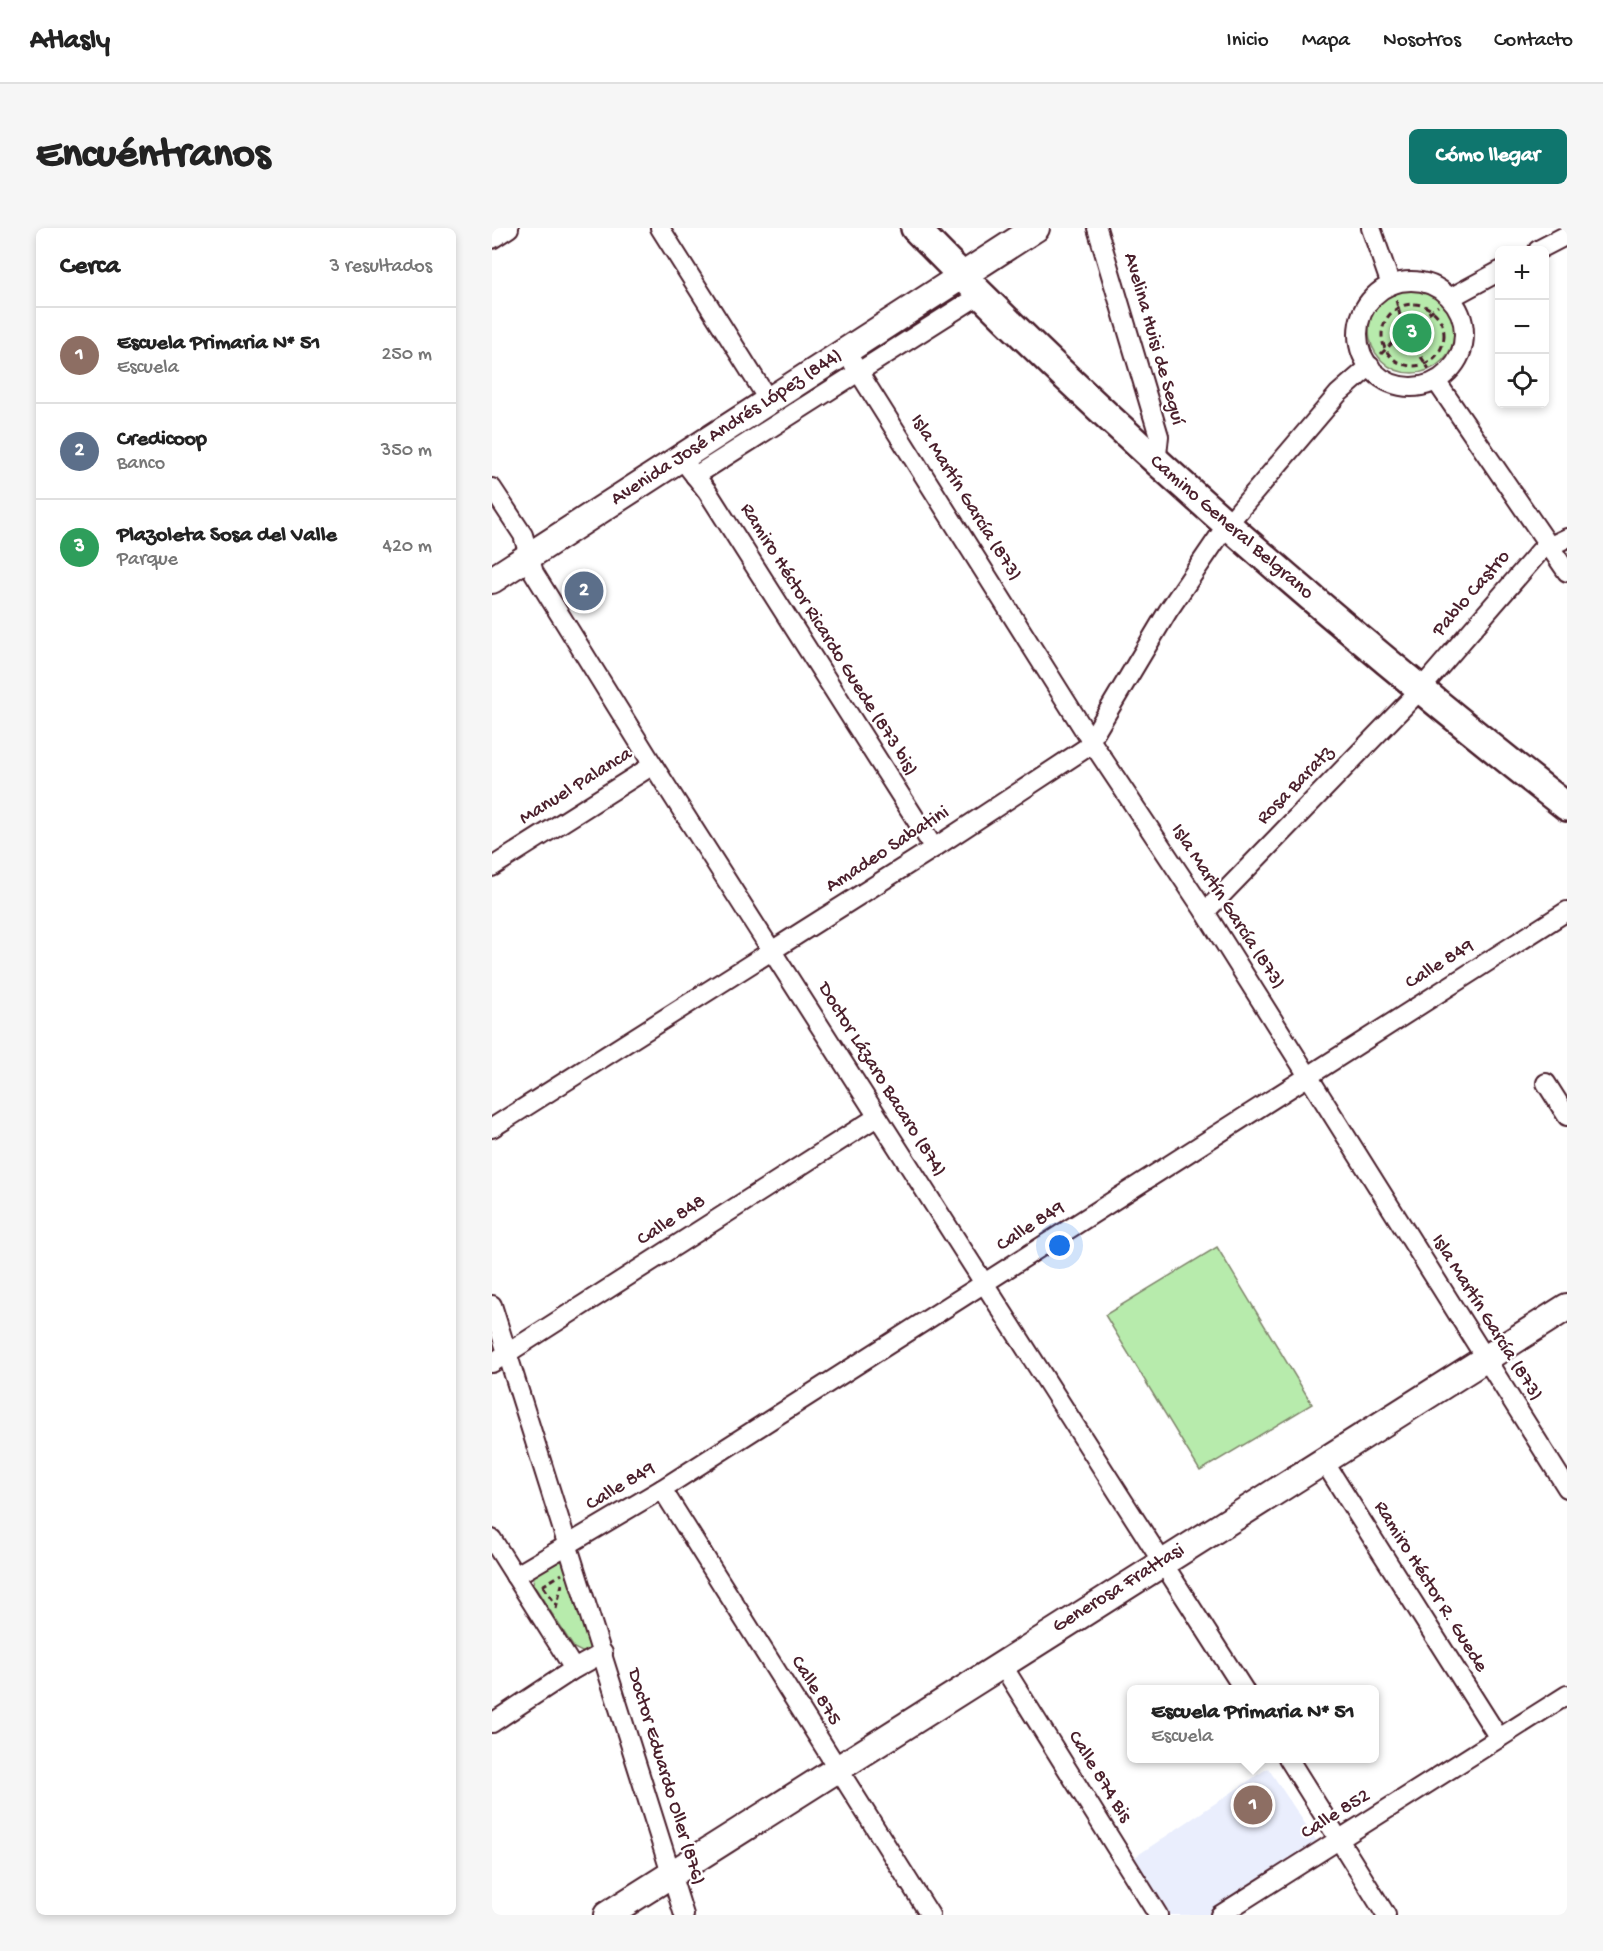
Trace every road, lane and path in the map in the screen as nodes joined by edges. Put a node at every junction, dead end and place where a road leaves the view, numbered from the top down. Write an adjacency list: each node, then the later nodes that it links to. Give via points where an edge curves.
1 (509, 228): 8 (street)
2 (660, 228): 23 (street)
3 (915, 228): 11 (main road, Camino General Belgrano)
4 (1036, 228): 11 (main road, Avenida José Andrés López (844))
5 (1098, 228): 24 (street, Avelina Huisi de Seguí, via 1159,436)
6 (1371, 228): 12 (street)
7 (1567, 235): 9 (street)
8 (492, 239)
9 (1546, 246)
10 (1495, 274): 14 (street)
11 (961, 275): 13 (main road, Camino General Belgrano); 19 (main road, Avenida José Andrés López (844))
12 (1391, 285): 14 (street, via 1404,281 1429,284); 15 (path); 21 (street, via 1366,305 1360,320 1361,352)
13 (981, 294): 19 (street); 24 (main road, Camino General Belgrano)
14 (1450, 298): 16 (path); 22 (street, via 1459,311 1464,342 1459,358)
15 (1398, 308): 16 (path, via 1414,304); 17 (path); 18 (path, via 1384,325)
16 (1432, 310): 17 (path); 20 (path, via 1439,319 1444,339 1434,357)
17 (1404, 331): 18 (path); 20 (path)
18 (1386, 349): 20 (path, via 1395,360 1405,364); 21 (path)
19 (853, 362): 23 (main road, Avenida José Andrés López (844)); 25 (street); 34 (street, Isla Martín García (873))
20 (1425, 363): 22 (path)
21 (1370, 366): 22 (street, via 1383,379 1400,386); 27 (street, Amadeo Sabatini, via 1338,394)
22 (1436, 381): 29 (street)
23 (769, 401): 25 (main road, Avenida José Andrés López (844))
24 (1156, 464): 27 (main road, Camino General Belgrano)
25 (688, 467): 30 (main road, Avenida José Andrés López (844)); 37 (street, Ramiro Héctor Ricardo Guede (873 bis))
26 (492, 488): 30 (street, Doctor Lázaro Bacaro (874), via 522,535)
27 (1226, 526): 33 (main road, Camino General Belgrano); 34 (street, Amadeo Sabatini, via 1168,611)
28 (1567, 538): 29 (street, Pablo Castro)
29 (1548, 545): 31 (street); 33 (street, Pablo Castro)
30 (528, 557): 32 (main road, Avenida José Andrés López (844)); 35 (street, Doctor Lázaro Bacaro (874), via 540,583)
31 (1567, 572)
32 (492, 580)
33 (1419, 691): 36 (main road, Camino General Belgrano); 40 (street, Rosa Baratz)
34 (1091, 741): 37 (street, Amadeo Sabatini, via 1076,756); 40 (street, Isla Martín García (873))
35 (653, 765): 38 (street, Manuel Palanca); 41 (street, Doctor Lázaro Bacaro (874))
36 (1567, 807)
37 (934, 848): 41 (street, Amadeo Sabatini)
38 (492, 867)
39 (1567, 911): 42 (street, Calle 849)
40 (1205, 912): 42 (street, Isla Martín García (873))
41 (772, 950): 45 (street, Doctor Lázaro Bacaro (874)); 46 (street, Amadeo Sabatini)
42 (1308, 1076): 47 (street, Calle 849); 51 (street, Isla Martín García (873))
43 (1546, 1083): 44 (street)
44 (1567, 1116)
45 (877, 1117): 47 (street, Doctor Lázaro Bacaro (874)); 50 (street, Calle 848)
46 (492, 1128)
47 (984, 1284): 55 (street, Calle 849); 58 (street, Doctor Lázaro Bacaro (874))
48 (492, 1305): 50 (street)
49 (1567, 1307): 51 (main road, Generosa Frattasi)
50 (508, 1353): 52 (street, Calle 848); 57 (street)
51 (1485, 1359): 53 (main road, Generosa Frattasi); 54 (street, Isla Martín García (873))
52 (492, 1363)
53 (1323, 1460): 58 (main road, Generosa Frattasi); 70 (street, Ramiro Héctor R. Guede)
54 (1567, 1488)
55 (662, 1489): 57 (street, Calle 849); 72 (street, Calle 875)
56 (492, 1539): 59 (street)
57 (569, 1544): 59 (street, Calle 849); 64 (street)
58 (1163, 1562): 65 (main road, Generosa Frattasi); 67 (street, Doctor Lázaro Bacaro (874))
59 (516, 1576): 61 (street)
60 (543, 1586): 61 (path); 62 (path); 62 (path, via 564,1573)
61 (527, 1595): 63 (street)
62 (557, 1606): 63 (path)
63 (551, 1634): 66 (street)
64 (603, 1653): 66 (street); 74 (street, Doctor Eduardo Oller (876))
65 (1001, 1663): 72 (main road, Generosa Frattasi); 78 (street, Calle 874 Bis)
66 (574, 1669): 69 (street)
67 (1241, 1685)
68 (1567, 1695): 70 (street, Calle 852)
69 (492, 1723)
70 (1499, 1738): 73 (street, Calle 852)
71 (1291, 1763): 73 (street)
72 (836, 1767): 74 (main road, Generosa Frattasi); 77 (street, Calle 875)
73 (1339, 1839): 79 (street, Calle 852); 80 (street)
74 (671, 1873): 75 (main road, Generosa Frattasi); 76 (street, Doctor Eduardo Oller (876))
75 (607, 1915)
76 (684, 1915)
77 (930, 1915)
78 (1158, 1915)
79 (1220, 1915)
80 (1386, 1915)

